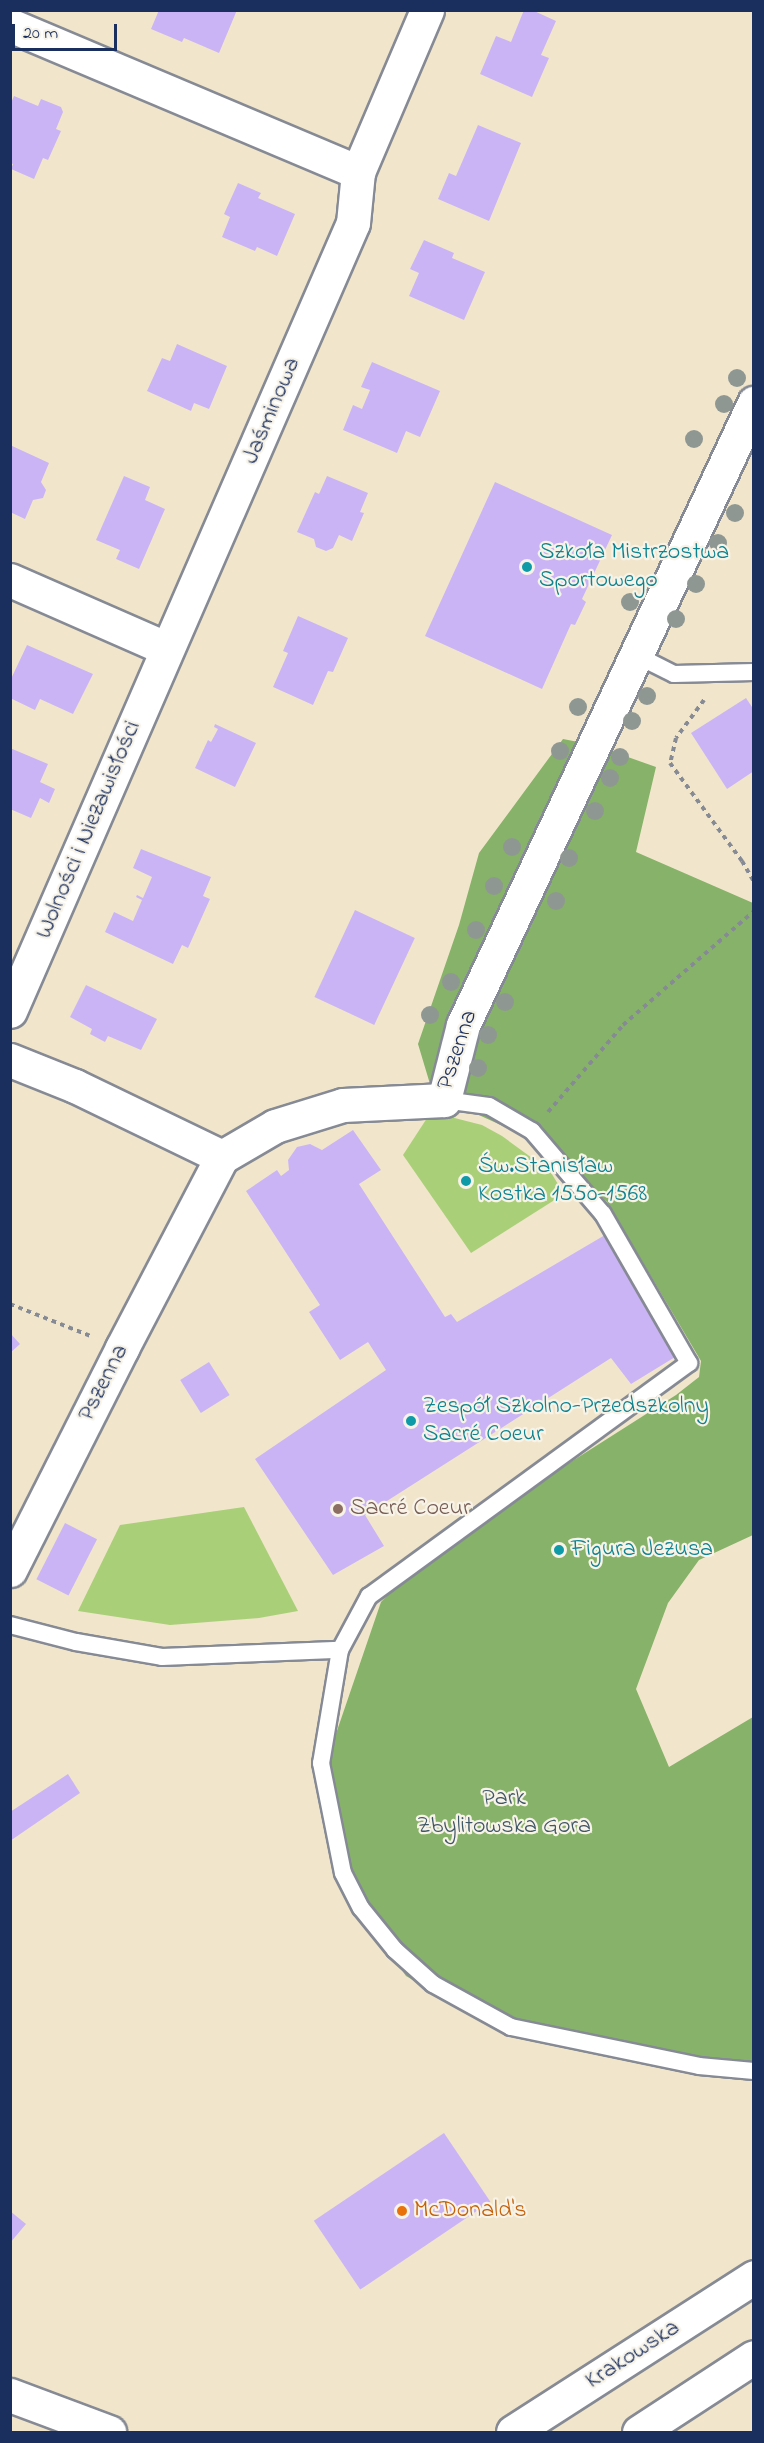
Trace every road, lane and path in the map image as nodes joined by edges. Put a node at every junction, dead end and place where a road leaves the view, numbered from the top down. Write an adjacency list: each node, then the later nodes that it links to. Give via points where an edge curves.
1 (427, 10): 3 (street, Jaśminowa)
2 (10, 26): 3 (street)
3 (358, 172): 6 (street, Jaśminowa, via 353,223)
4 (753, 403): 7 (street, Pszenna)
5 (10, 580): 6 (street)
6 (167, 649): 12 (street, Wolności i Niezawisłości)
7 (636, 655): 8 (lane, via 674,674); 14 (street, Pszenna, via 463,1025)
8 (753, 672)
9 (714, 696): 10 (path, via 705,699 676,738 670,763)
10 (753, 882)
11 (753, 911): 15 (path, via 623,1025)
12 (10, 1011)
13 (10, 1060): 16 (street, via 75,1086)
14 (444, 1100): 15 (lane, via 489,1106); 16 (street, Pszenna, via 343,1105 275,1126)
15 (532, 1131): 21 (lane, via 603,1214 689,1363 369,1596)
16 (222, 1157): 18 (street, Pszenna)
17 (10, 1304): 18 (path)
18 (122, 1348): 19 (street, Pszenna)
19 (10, 1570)
20 (10, 1625): 21 (lane, via 76,1642 162,1657)
21 (340, 1650): 22 (lane, via 321,1763 332,1829 343,1874 361,1908 395,1950 433,1984 511,2027 699,2066)
22 (753, 2071)
23 (753, 2277): 27 (street, Krakowska)
24 (753, 2357): 28 (street)
25 (10, 2395): 26 (street)
26 (109, 2433)
27 (513, 2433)
28 (639, 2433)

